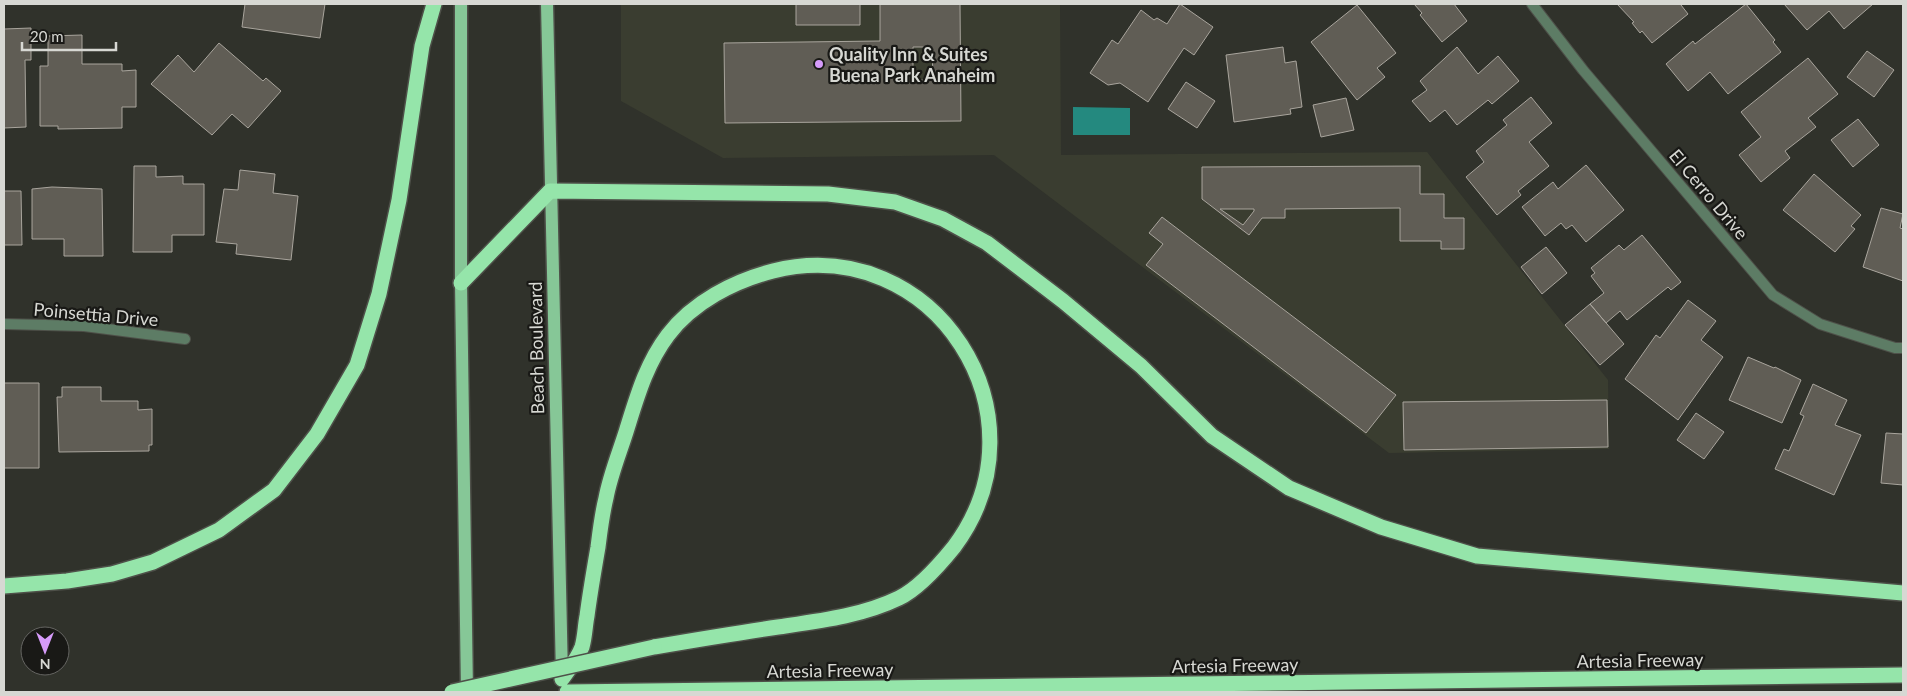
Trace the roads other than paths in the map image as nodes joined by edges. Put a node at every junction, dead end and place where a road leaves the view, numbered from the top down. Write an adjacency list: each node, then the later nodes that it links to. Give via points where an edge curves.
1 (434, 4): 10 (highway, via 422,46 398,200 379,294 357,365 318,434 274,490 218,530 153,562 67,582)
2 (461, 4): 6 (main road)
3 (547, 4): 5 (main road, Beach Boulevard)
4 (1532, 4): 9 (street, El Cerro Drive, via 1583,70 1773,295 1820,324)
5 (550, 191): 6 (highway); 11 (highway, via 828,194 895,202 944,219 987,243 1140,366 1212,436 1289,488 1381,527 1477,556); 13 (main road, Beach Boulevard)
6 (461, 283): 16 (main road)
7 (4, 324): 8 (street, Poinsettia Drive, via 84,326)
8 (184, 338)
9 (1903, 348)
10 (4, 586)
11 (1903, 593)
12 (1903, 675): 14 (highway, Artesia Freeway)
13 (564, 688): 14 (highway, Artesia Freeway); 15 (highway, bridge, via 582,648 606,497 644,373 669,334 712,296 750,277 824,264 868,272 901,287 935,312 961,343 977,372 987,417 990,454 984,488 971,524 942,562 901,597 838,619 654,647)
14 (648, 691)
15 (452, 692)
16 (467, 692)

